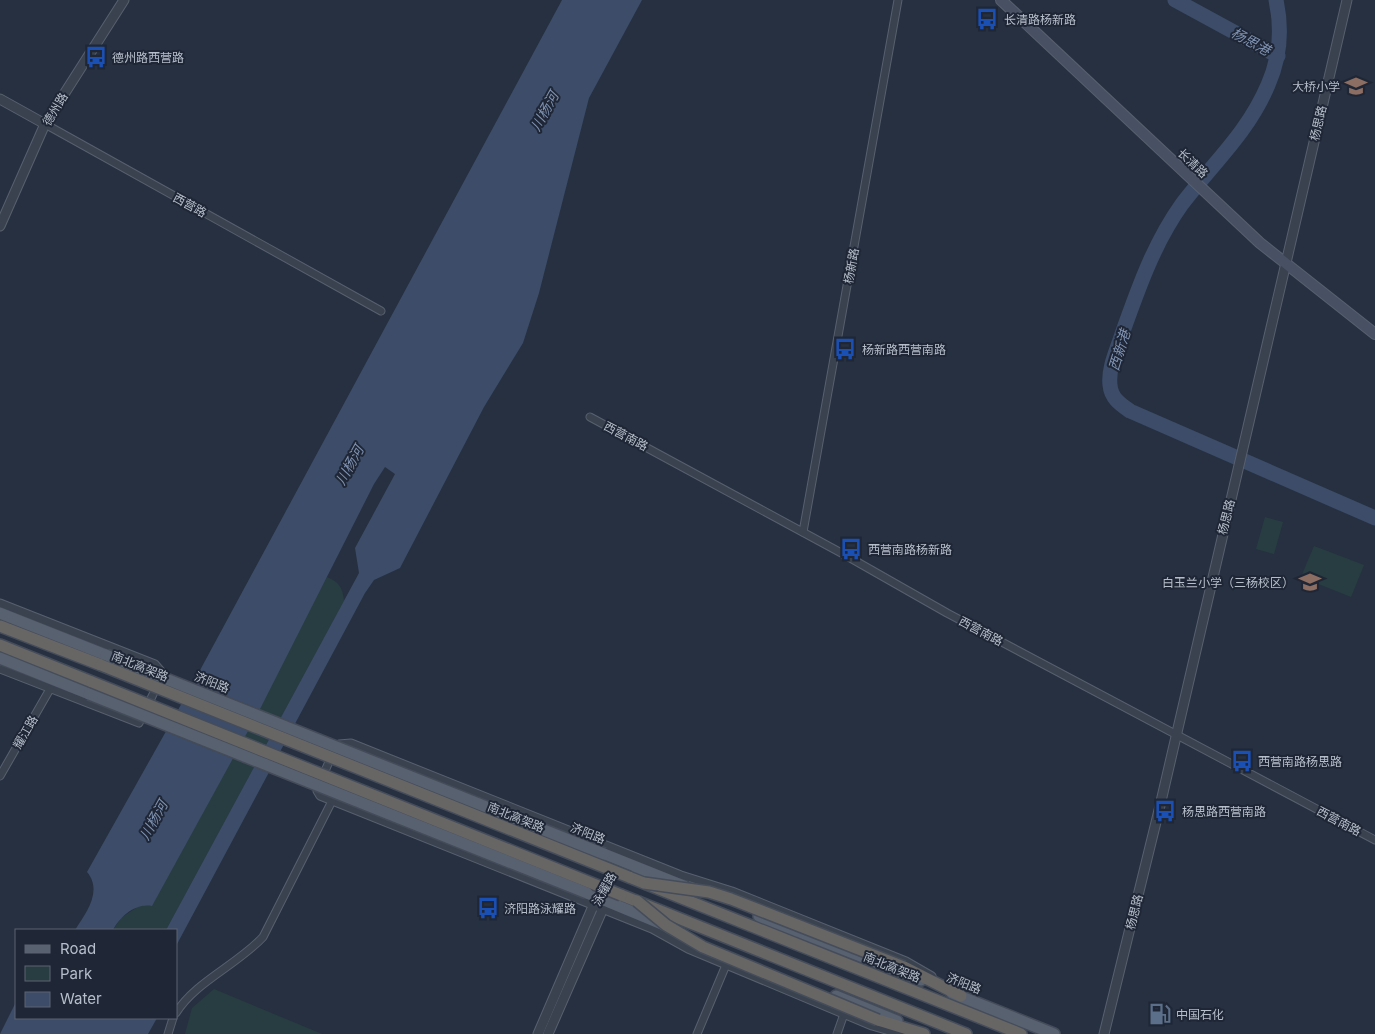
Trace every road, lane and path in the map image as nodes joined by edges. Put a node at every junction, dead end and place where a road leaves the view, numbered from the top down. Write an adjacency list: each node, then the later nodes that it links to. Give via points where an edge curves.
1 (124, 0): 6 (street, 德州路)
2 (898, 0): 12 (street, 杨新路)
3 (1001, 0): 8 (main road, 长清路)
4 (1347, 0): 8 (street, 杨思路)
5 (0, 99): 6 (street, 西营路)
6 (45, 124): 7 (street, 德州路); 9 (street, 西营路)
7 (0, 226)
8 (1286, 264): 10 (main road, 长清路); 20 (street, 杨思路)
9 (381, 311)
10 (1375, 334)
11 (590, 417): 12 (street, 西营南路)
12 (803, 532): 20 (street, 西营南路, via 947,613)
13 (0, 604): 19 (street, via 155,664 161,671 160,680 139,723)
14 (0, 613): 24 (main road, 济阳路, bridge)
15 (0, 626): 25 (highway, 南北高架路, bridge)
16 (0, 645): 26 (highway, bridge)
17 (0, 658): 27 (main road, bridge)
18 (0, 669): 19 (street)
19 (50, 689): 21 (street, 耀江路)
20 (1176, 734): 23 (street, 西营南路); 44 (street, 杨思路)
21 (0, 776)
22 (332, 801): 27 (street); 29 (street, via 320,796 318,787 334,748 351,743 906,961); 30 (street, via 263,937 251,950 191,993)
23 (1375, 840)
24 (619, 861): 27 (street, 泳耀路); 29 (main road, 济阳路)
25 (644, 883): 29 (highway, bridge, via 709,892 731,899 904,967); 42 (highway, 南北高架路, bridge)
26 (637, 901): 39 (highway, bridge, via 666,925 703,947 878,1020); 41 (highway)
27 (597, 902): 28 (street); 34 (street, 泳耀路); 35 (street, 泳耀路); 40 (main road)
28 (726, 965): 31 (street); 36 (street)
29 (961, 996): 43 (main road, 济阳路)
30 (178, 1010)
31 (844, 1014): 37 (street); 38 (street)
32 (173, 1019): 33 (street)
33 (168, 1034)
34 (538, 1034)
35 (548, 1034)
36 (697, 1034)
37 (837, 1034)
38 (900, 1034)
39 (924, 1034)
40 (930, 1034)
41 (966, 1034)
42 (1022, 1034)
43 (1054, 1034)
44 (1104, 1034)

